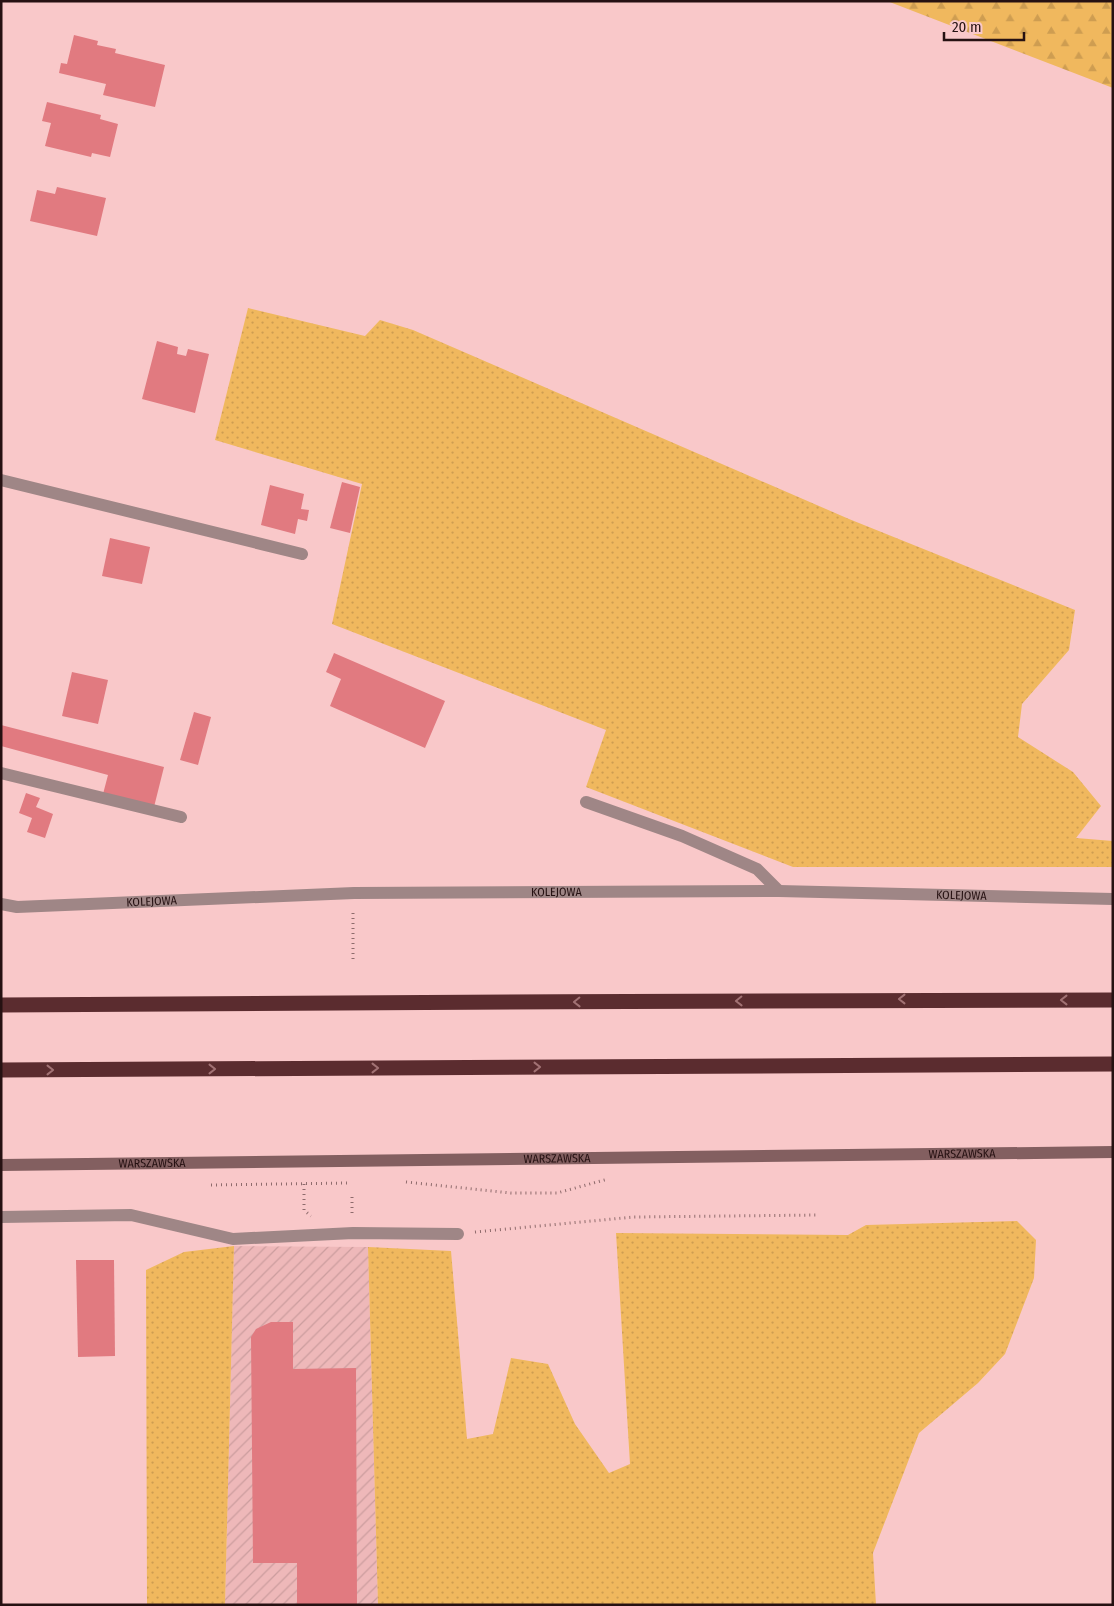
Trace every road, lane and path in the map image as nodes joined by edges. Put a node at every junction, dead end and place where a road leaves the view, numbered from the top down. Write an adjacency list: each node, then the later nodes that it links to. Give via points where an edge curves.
1 (1, 480): 2 (street)
2 (302, 554)
3 (1, 773): 5 (street)
4 (586, 802): 6 (street, via 682,836 757,869)
5 (181, 817)
6 (779, 891): 7 (street, KOLEJOWA); 8 (street, KOLEJOWA)
7 (354, 893): 9 (street, KOLEJOWA, via 17,907); 10 (path)
8 (1113, 899)
9 (1, 904)
10 (353, 959)
11 (1113, 1000): 12 (highway, one-way to 12)
12 (1, 1005)
13 (1113, 1064): 14 (highway, one-way to 13)
14 (1, 1070)
15 (1113, 1152): 16 (street, WARSZAWSKA)
16 (1, 1165)
17 (609, 1179): 18 (path, via 557,1193 520,1193)
18 (402, 1182)
19 (353, 1183): 22 (path, via 304,1184 304,1210)
20 (819, 1215): 23 (path, via 634,1217)
21 (1, 1217): 22 (street, via 131,1215 233,1239)
22 (332, 1234): 23 (street)
23 (458, 1234)

